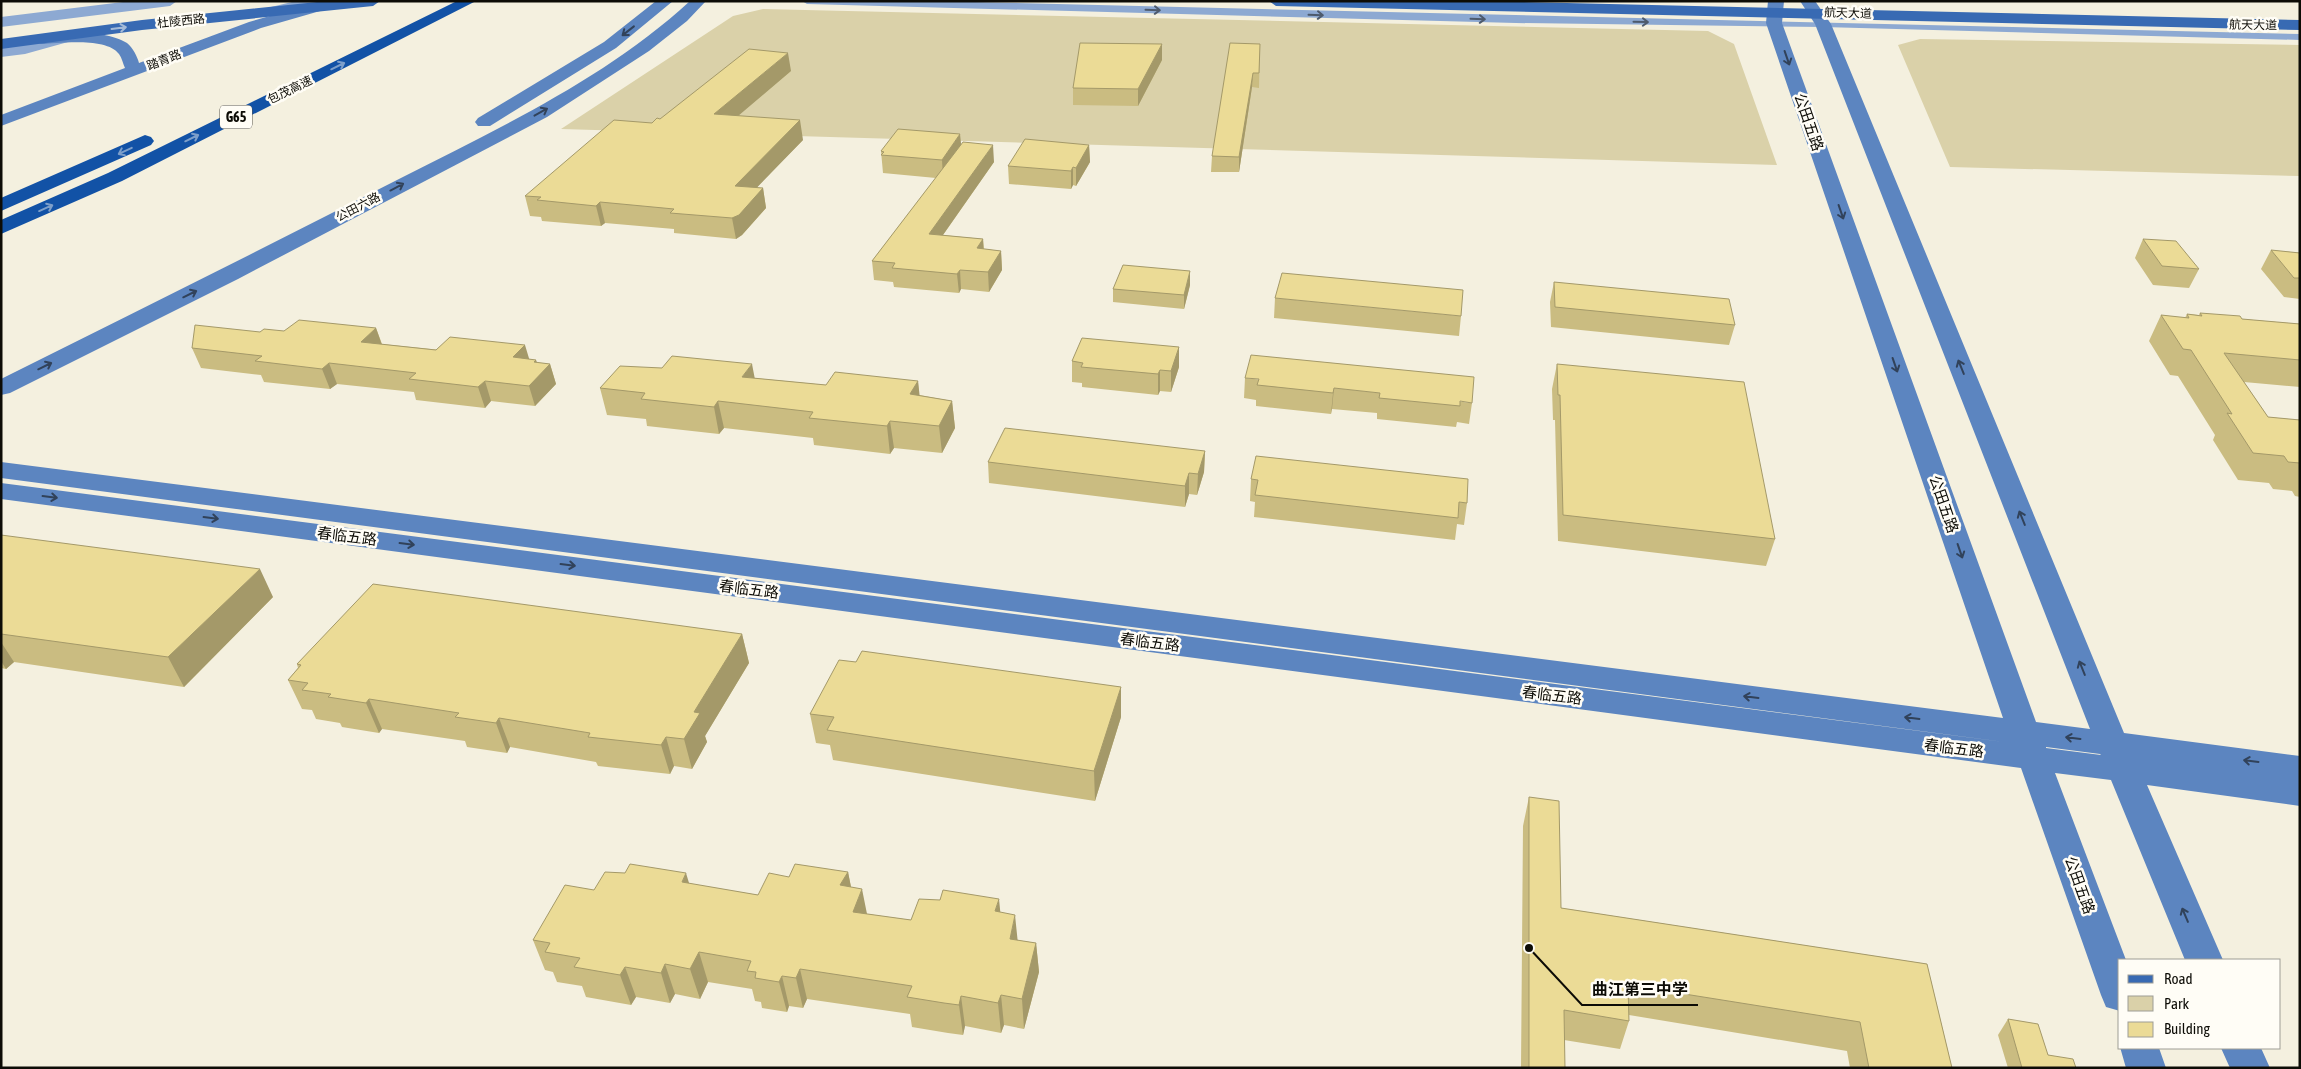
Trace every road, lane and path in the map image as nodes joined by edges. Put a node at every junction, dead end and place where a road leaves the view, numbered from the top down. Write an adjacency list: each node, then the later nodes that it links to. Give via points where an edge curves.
1 (170, 1): 16 (street)
2 (252, 1): 18 (main road, 杜陵西路)
3 (437, 1): 26 (highway, 包茂高速 / G65)
4 (469, 1): 31 (highway, 包茂高速 / G65, one-way to 4, via 116,176)
5 (666, 1): 32 (street, 公田六路, one-way to 32, via 610,45 512,106 442,146)
6 (699, 1): 35 (street, 公田六路, one-way to 6, via 541,113 641,48)
7 (807, 1): 12 (lane, one-way to 12, via 1516,20)
8 (1276, 1): 12 (main road, 航天大道)
9 (1688, 1): 12 (main road, 航天大道)
10 (330, 2): 11 (main road, 杜陵西路); 14 (main road, 杜陵西路); 28 (street, 踏青路, via 255,25)
11 (367, 2)
12 (1776, 10): 13 (main road, 航天大道); 39 (street, 公田五路, one-way to 39)
13 (1813, 10): 15 (main road, 航天大道); 17 (main road, 航天大道); 20 (lane); 38 (street, one-way to 13)
14 (272, 11): 19 (main road, 杜陵西路, one-way to 14); 25 (street, 踏青路)
15 (2300, 16)
16 (1, 22)
17 (2300, 26)
18 (1, 30)
19 (88, 32): 21 (street); 22 (main road, 杜陵西路)
20 (2300, 37)
21 (64, 38): 22 (street); 24 (street); 25 (street, via 105,40 120,46 129,56)
22 (27, 40): 23 (main road, 杜陵西路)
23 (1, 44)
24 (1, 52)
25 (132, 66): 27 (street, 踏青路)
26 (216, 108)
27 (1, 115)
28 (1, 121)
29 (163, 133): 30 (highway, one-way to 30)
30 (1, 204)
31 (1, 228)
32 (248, 244)
33 (36, 350): 34 (street)
34 (1, 367)
35 (1, 388)
36 (1, 470): 39 (street, 春临五路, one-way to 36)
37 (1, 491): 39 (street, 春临五路, one-way to 39)
38 (2112, 743): 39 (street, 春临五路, one-way to 39); 40 (street, 春临五路, one-way to 38); 41 (street)
39 (2029, 745): 41 (street, 春临五路); 44 (street, 公田五路)
40 (2300, 768)
41 (2124, 770): 42 (street, 春临五路); 43 (street, one-way to 41)
42 (2300, 793)
43 (2204, 959)
44 (2118, 990)
45 (2139, 1049): 47 (street)
46 (2241, 1049): 48 (street)
47 (2146, 1068)
48 (2250, 1068)

